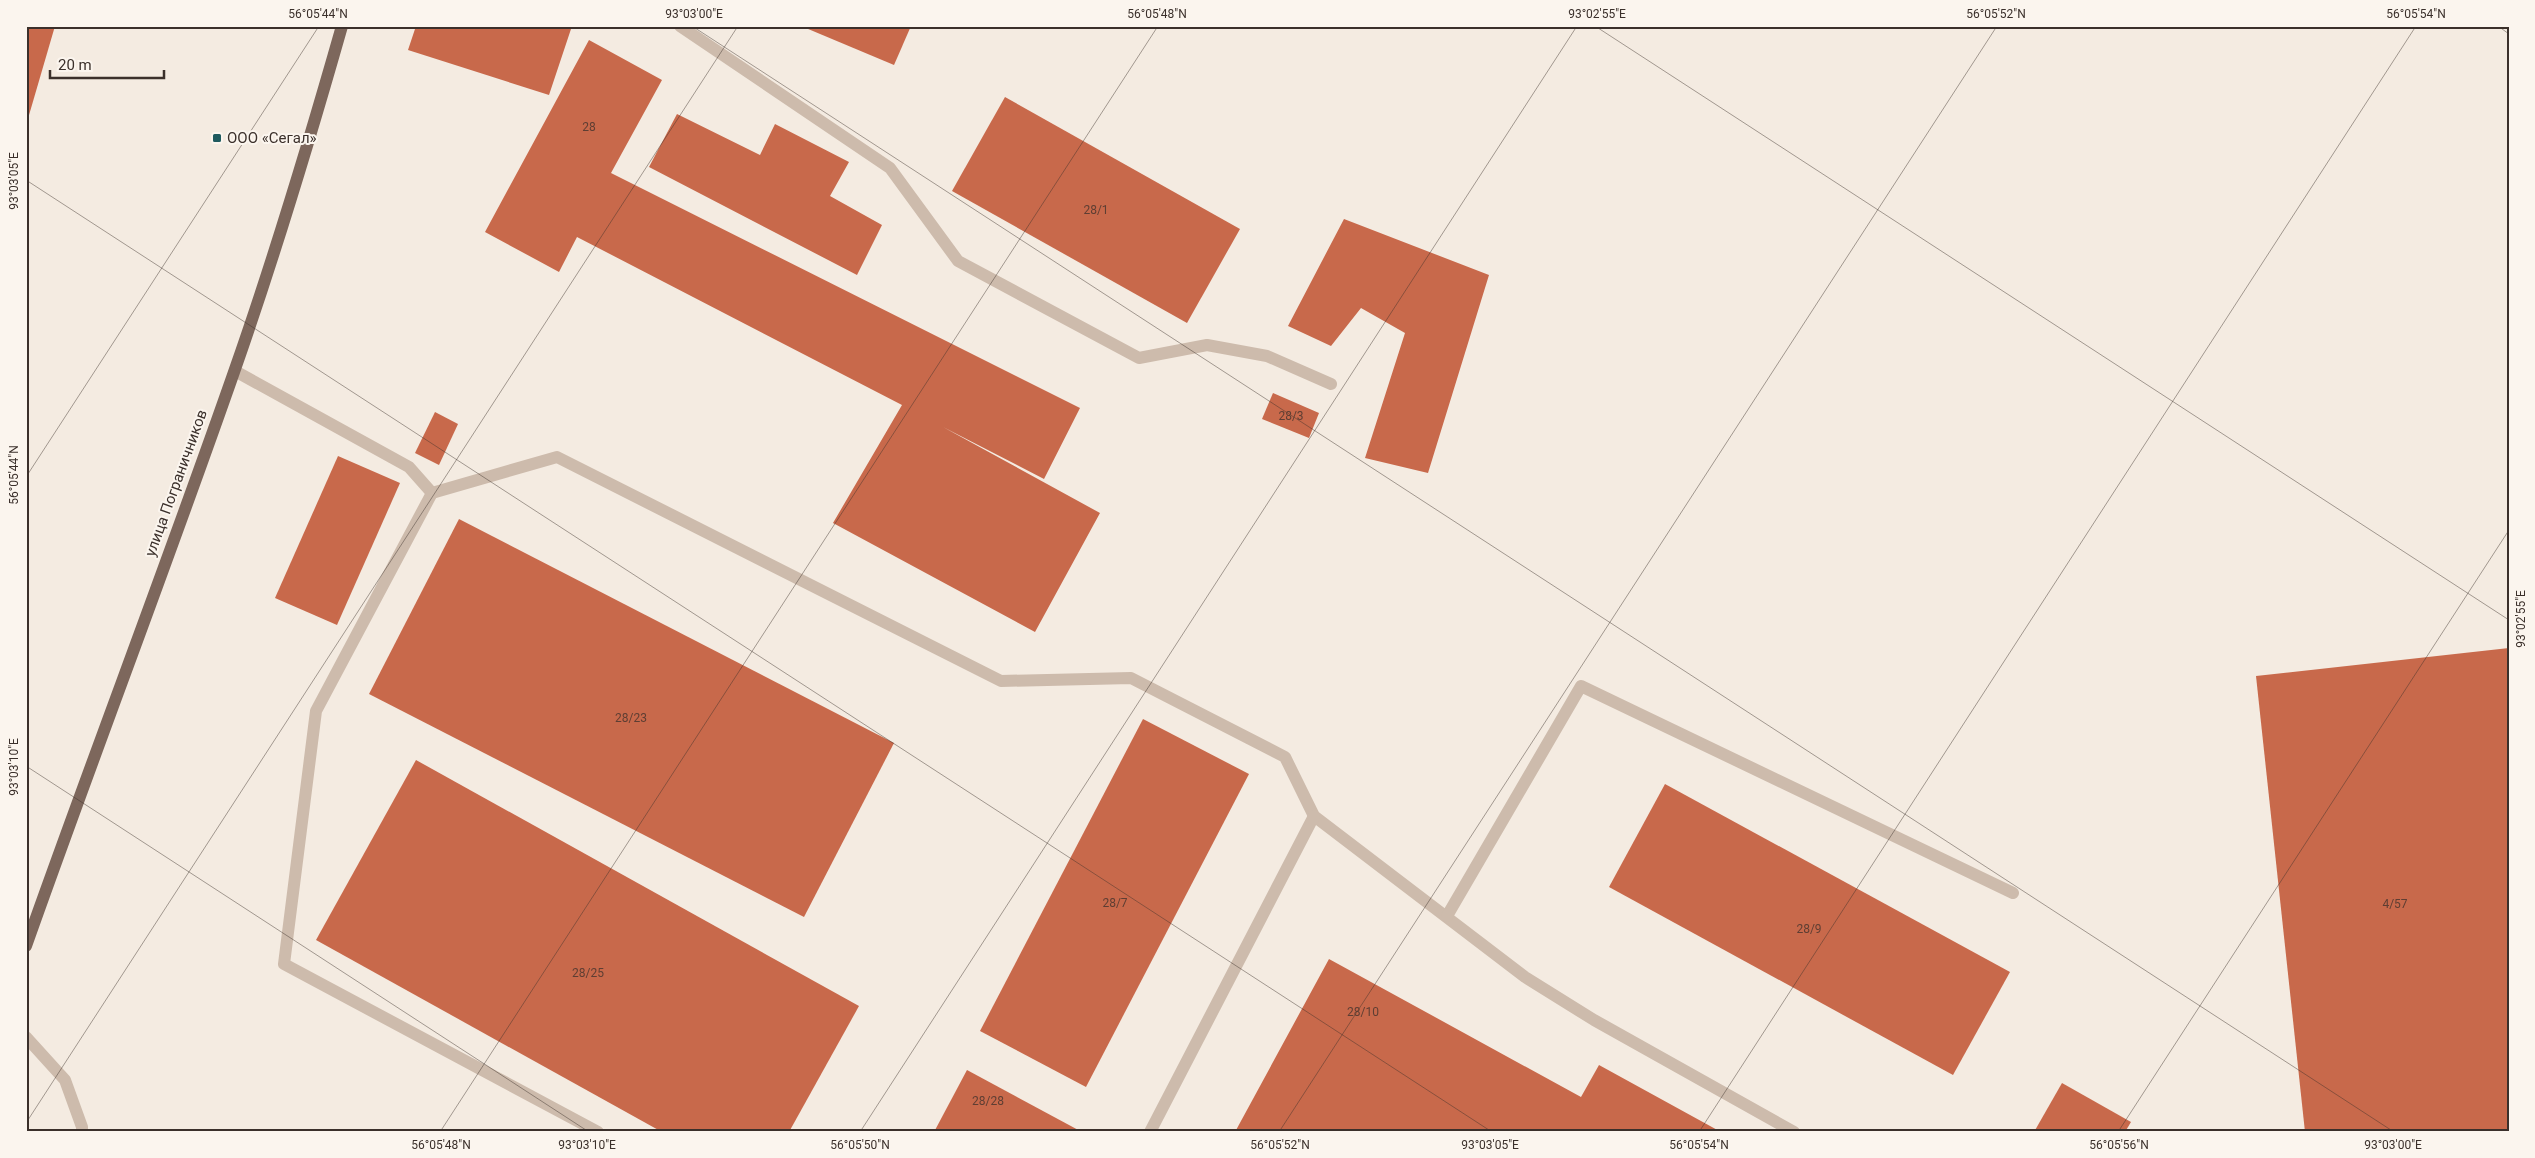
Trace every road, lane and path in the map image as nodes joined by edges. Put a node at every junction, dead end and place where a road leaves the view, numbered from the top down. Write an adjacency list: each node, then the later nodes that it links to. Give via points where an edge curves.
1 (342, 26): 3 (main road, улица Пограничников)
2 (680, 26): 4 (lane, via 890,168 958,261 1139,358 1207,345 1267,356)
3 (235, 371): 5 (lane, via 408,467); 9 (main road, улица Пограничников)
4 (1331, 384)
5 (432, 493): 6 (lane, via 557,457 1001,681 1131,678 1285,757); 12 (lane, via 316,711 284,964)
6 (1314, 816): 8 (lane); 13 (lane)
7 (2013, 893): 8 (lane, via 1581,686)
8 (1447, 916): 14 (lane, via 1525,977 1594,1020)
9 (26, 946)
10 (26, 1037): 11 (lane, via 65,1080)
11 (82, 1132)
12 (598, 1132)
13 (1150, 1132)
14 (1794, 1132)

